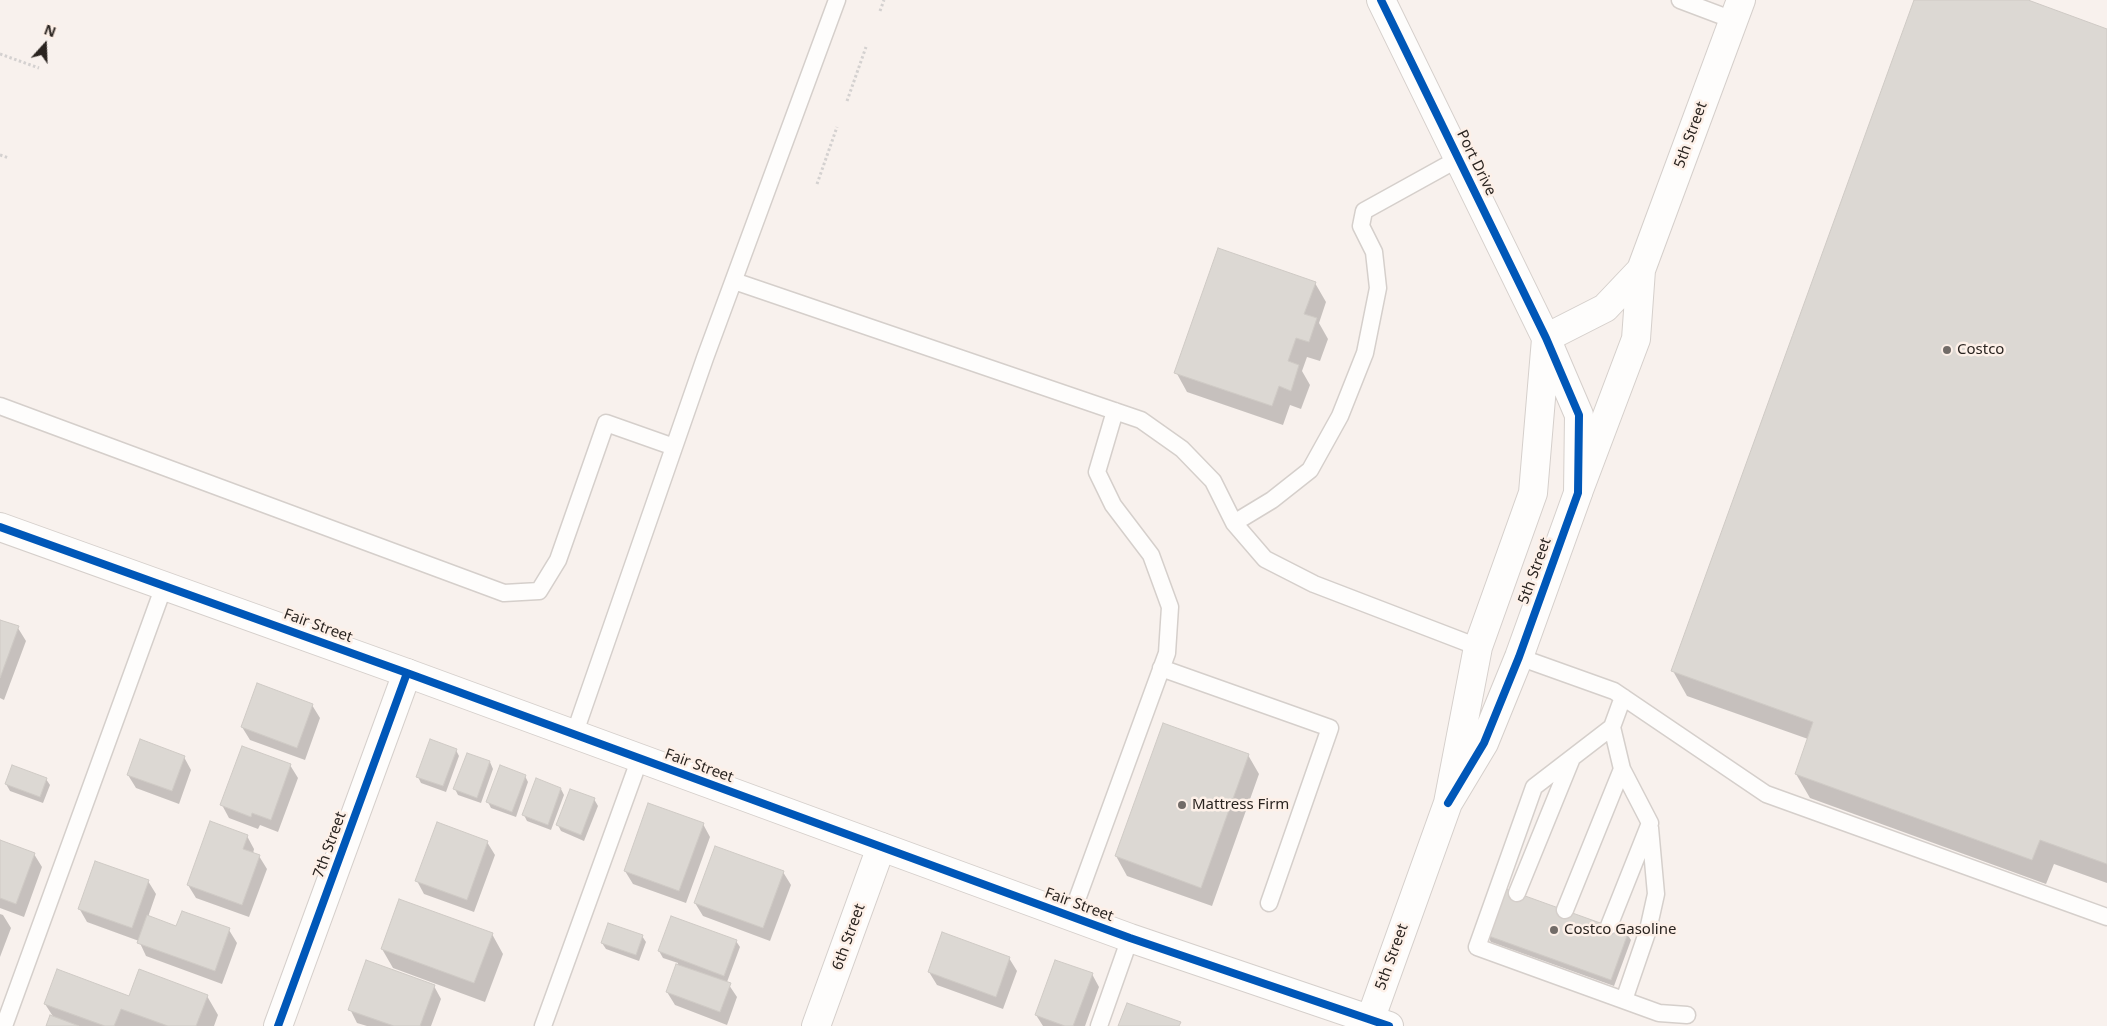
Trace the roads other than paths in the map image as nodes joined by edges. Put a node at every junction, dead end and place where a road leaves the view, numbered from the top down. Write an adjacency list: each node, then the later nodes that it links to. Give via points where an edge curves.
1 (837, 0): 7 (lane)
2 (1381, 0): 5 (street, Port Drive)
3 (1680, 0): 4 (lane)
4 (1737, 10): 6 (street, 5th Street)
5 (1458, 158): 8 (street, Port Drive); 13 (lane, via 1364,211 1361,226 1374,252 1378,288 1365,353 1340,416 1310,470 1272,500)
6 (1641, 270): 8 (street, 5th Street, via 1605,308); 12 (street, 5th Street, via 1636,339)
7 (734, 282): 10 (lane); 11 (lane)
8 (1546, 338): 12 (street, 5th Street, via 1579,415); 16 (street, 5th Street, via 1533,493)
9 (0, 406): 11 (lane, via 504,593 539,591 558,560 606,423)
10 (1115, 411): 13 (lane, via 1141,420 1182,450 1212,481); 18 (lane, via 1097,472 1113,505 1151,555 1170,607 1167,653)
11 (674, 447): 22 (lane)
12 (1578, 493): 17 (street, 5th Street)
13 (1234, 523): 16 (lane, via 1265,559 1314,584)
14 (0, 527): 15 (street, Fair Street)
15 (164, 586): 19 (street, Fair Street); 41 (lane)
16 (1478, 647): 26 (street, 5th Street)
17 (1519, 657): 20 (lane); 26 (street, 5th Street, via 1484,743)
18 (1161, 668): 30 (lane, via 1330,728); 32 (lane)
19 (407, 672): 22 (street, Fair Street); 42 (street, 7th Street)
20 (1623, 697): 21 (lane); 33 (lane, via 1766,794)
21 (1612, 727): 23 (lane); 25 (lane)
22 (574, 735): 24 (street, Fair Street)
23 (1573, 756): 29 (lane); 37 (lane, via 1534,787 1477,947 1501,949)
24 (640, 758): 28 (street, Fair Street); 43 (lane)
25 (1622, 769): 27 (lane); 31 (lane)
26 (1448, 803): 40 (street, 5th Street)
27 (1650, 823): 34 (lane); 38 (lane, via 1656,894 1648,930)
28 (881, 847): 32 (street, Fair Street); 44 (street, 6th Street)
29 (1517, 893)
30 (1269, 903)
31 (1565, 910)
32 (1071, 916): 35 (street, Fair Street)
33 (2107, 917)
34 (1609, 926)
35 (1130, 938): 40 (street, Fair Street); 45 (lane)
36 (1548, 958): 37 (lane)
37 (1549, 974): 38 (lane, via 1593,982)
38 (1624, 1000): 39 (lane, via 1659,1013)
39 (1687, 1015)
40 (1376, 1024)
41 (4, 1026)
42 (278, 1026)
43 (543, 1026)
44 (816, 1026)
45 (1099, 1026)

